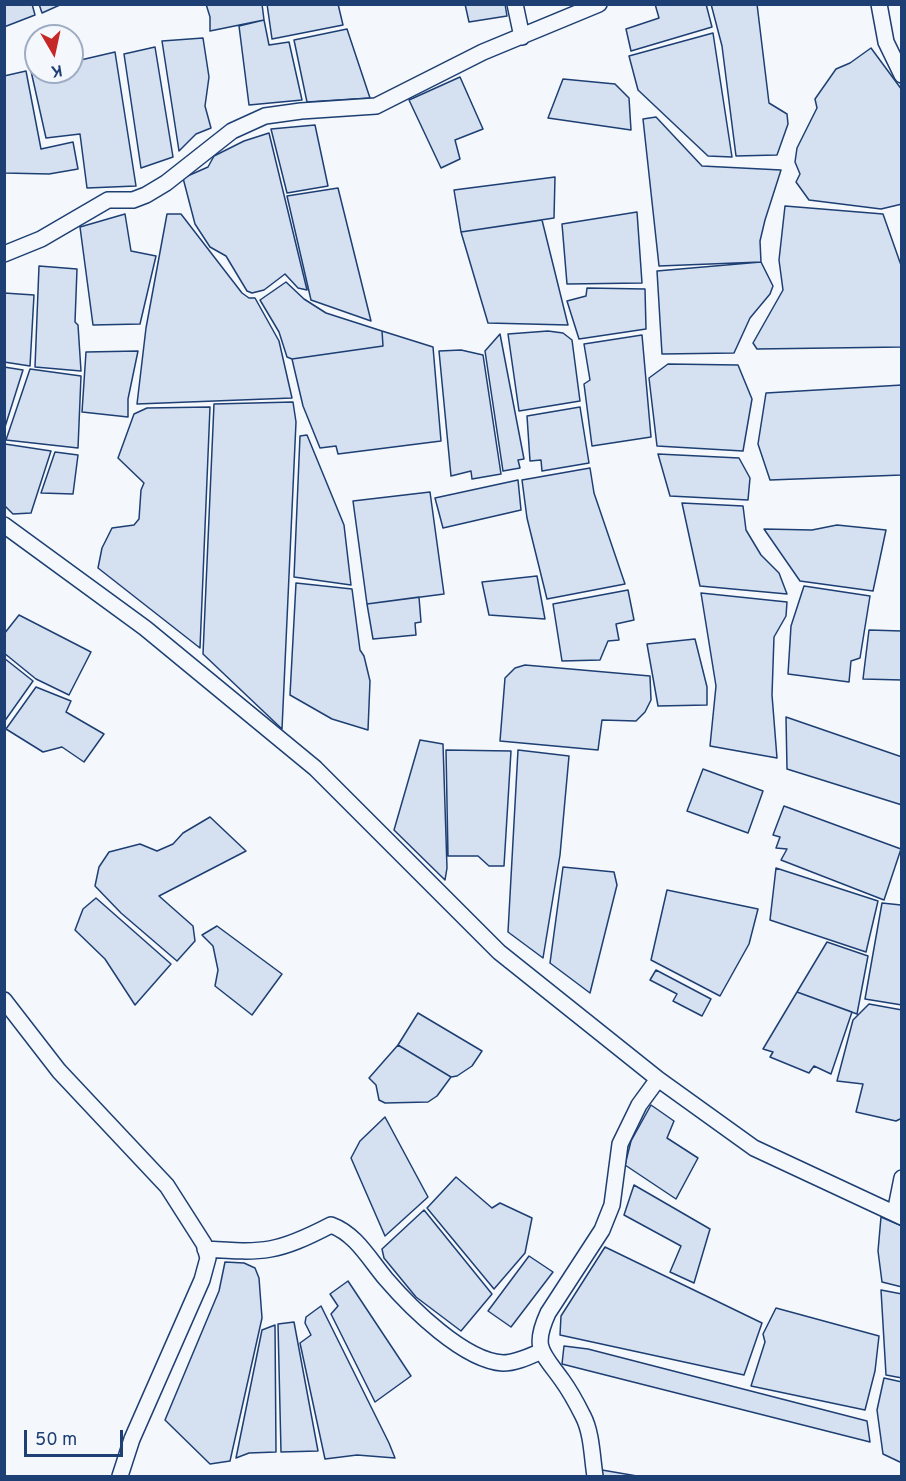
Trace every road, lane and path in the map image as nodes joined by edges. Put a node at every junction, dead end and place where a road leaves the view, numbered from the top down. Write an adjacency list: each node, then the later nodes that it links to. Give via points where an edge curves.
1 (515, 4): 4 (street)
2 (599, 4): 4 (street)
3 (879, 4): 5 (street, via 886,42)
4 (522, 37): 6 (street, via 448,68 376,106 265,116 232,131 146,195 133,200 108,200 41,239)
5 (902, 75)
6 (4, 254)
7 (4, 525): 9 (street, via 145,628 315,768 499,952)
8 (4, 999): 12 (street, via 59,1071 167,1186)
9 (658, 1079): 11 (street, via 754,1148); 13 (street, via 639,1105 620,1144 612,1205 602,1230 545,1320)
10 (902, 1178): 11 (street)
11 (898, 1215)
12 (205, 1249): 13 (street, via 273,1251 331,1225 360,1246 426,1322 479,1357 502,1363); 14 (street, via 208,1258 202,1280 132,1439)
13 (542, 1351): 15 (street, via 585,1419)
14 (120, 1476)
15 (595, 1476)

